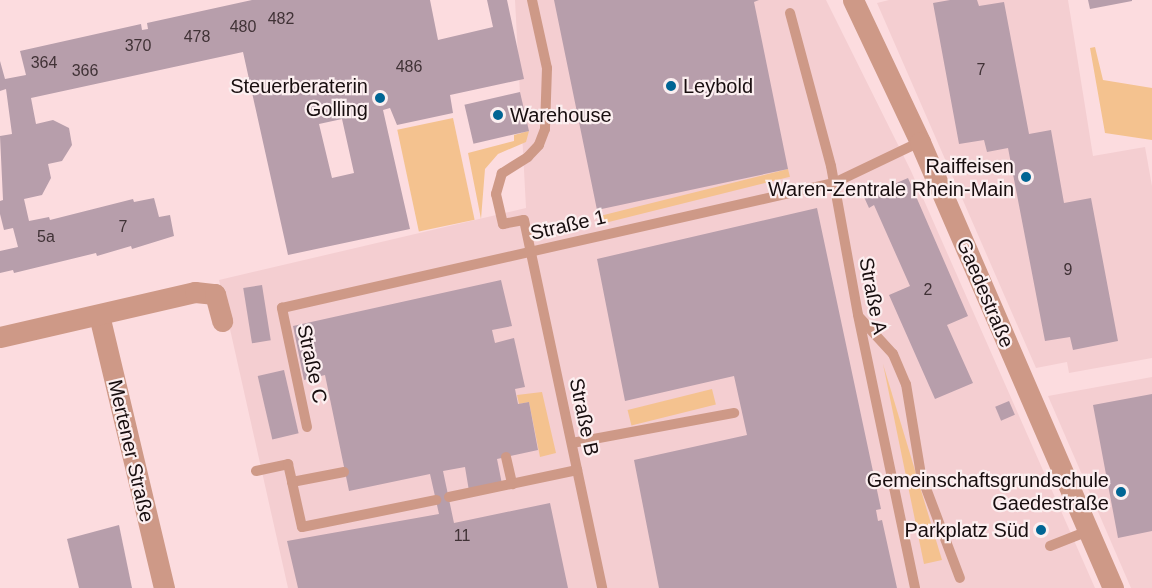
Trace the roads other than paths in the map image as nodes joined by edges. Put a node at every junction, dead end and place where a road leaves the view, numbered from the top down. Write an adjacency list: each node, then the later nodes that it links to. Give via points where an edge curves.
1 (532, 0): 6 (lane, Straße B, via 547,68 545,129 528,157 502,173 496,194 503,224 524,220)
2 (853, 0): 4 (street, Gaedestraße)
3 (790, 13): 5 (lane, Straße A)
4 (920, 142): 5 (lane, Straße 1); 23 (street, Gaedestraße)
5 (834, 183): 6 (lane, Straße 1); 9 (lane, Straße A)
6 (532, 252): 7 (lane, Straße 1); 14 (lane, Straße B)
7 (282, 308): 13 (lane, Straße C)
8 (99, 315): 10 (street, via 195,292 215,294); 11 (street); 26 (street, Mertener Straße)
9 (858, 315): 25 (lane, via 893,354 906,384 921,475); 28 (lane, Straße A)
10 (222, 321)
11 (0, 338)
12 (734, 413): 14 (lane)
13 (307, 427)
14 (572, 443): 16 (lane, Straße B)
15 (506, 457): 20 (lane)
16 (577, 470): 20 (lane); 27 (lane, Straße B)
17 (256, 471): 19 (lane, via 288,464)
18 (344, 472): 19 (lane)
19 (292, 482): 22 (lane, via 302,526)
20 (512, 484): 21 (lane)
21 (449, 497)
22 (436, 500)
23 (1088, 531): 24 (lane); 29 (street, Gaedestraße)
24 (1050, 546)
25 (960, 578)
26 (164, 588)
27 (602, 588)
28 (915, 588)
29 (1113, 588)

